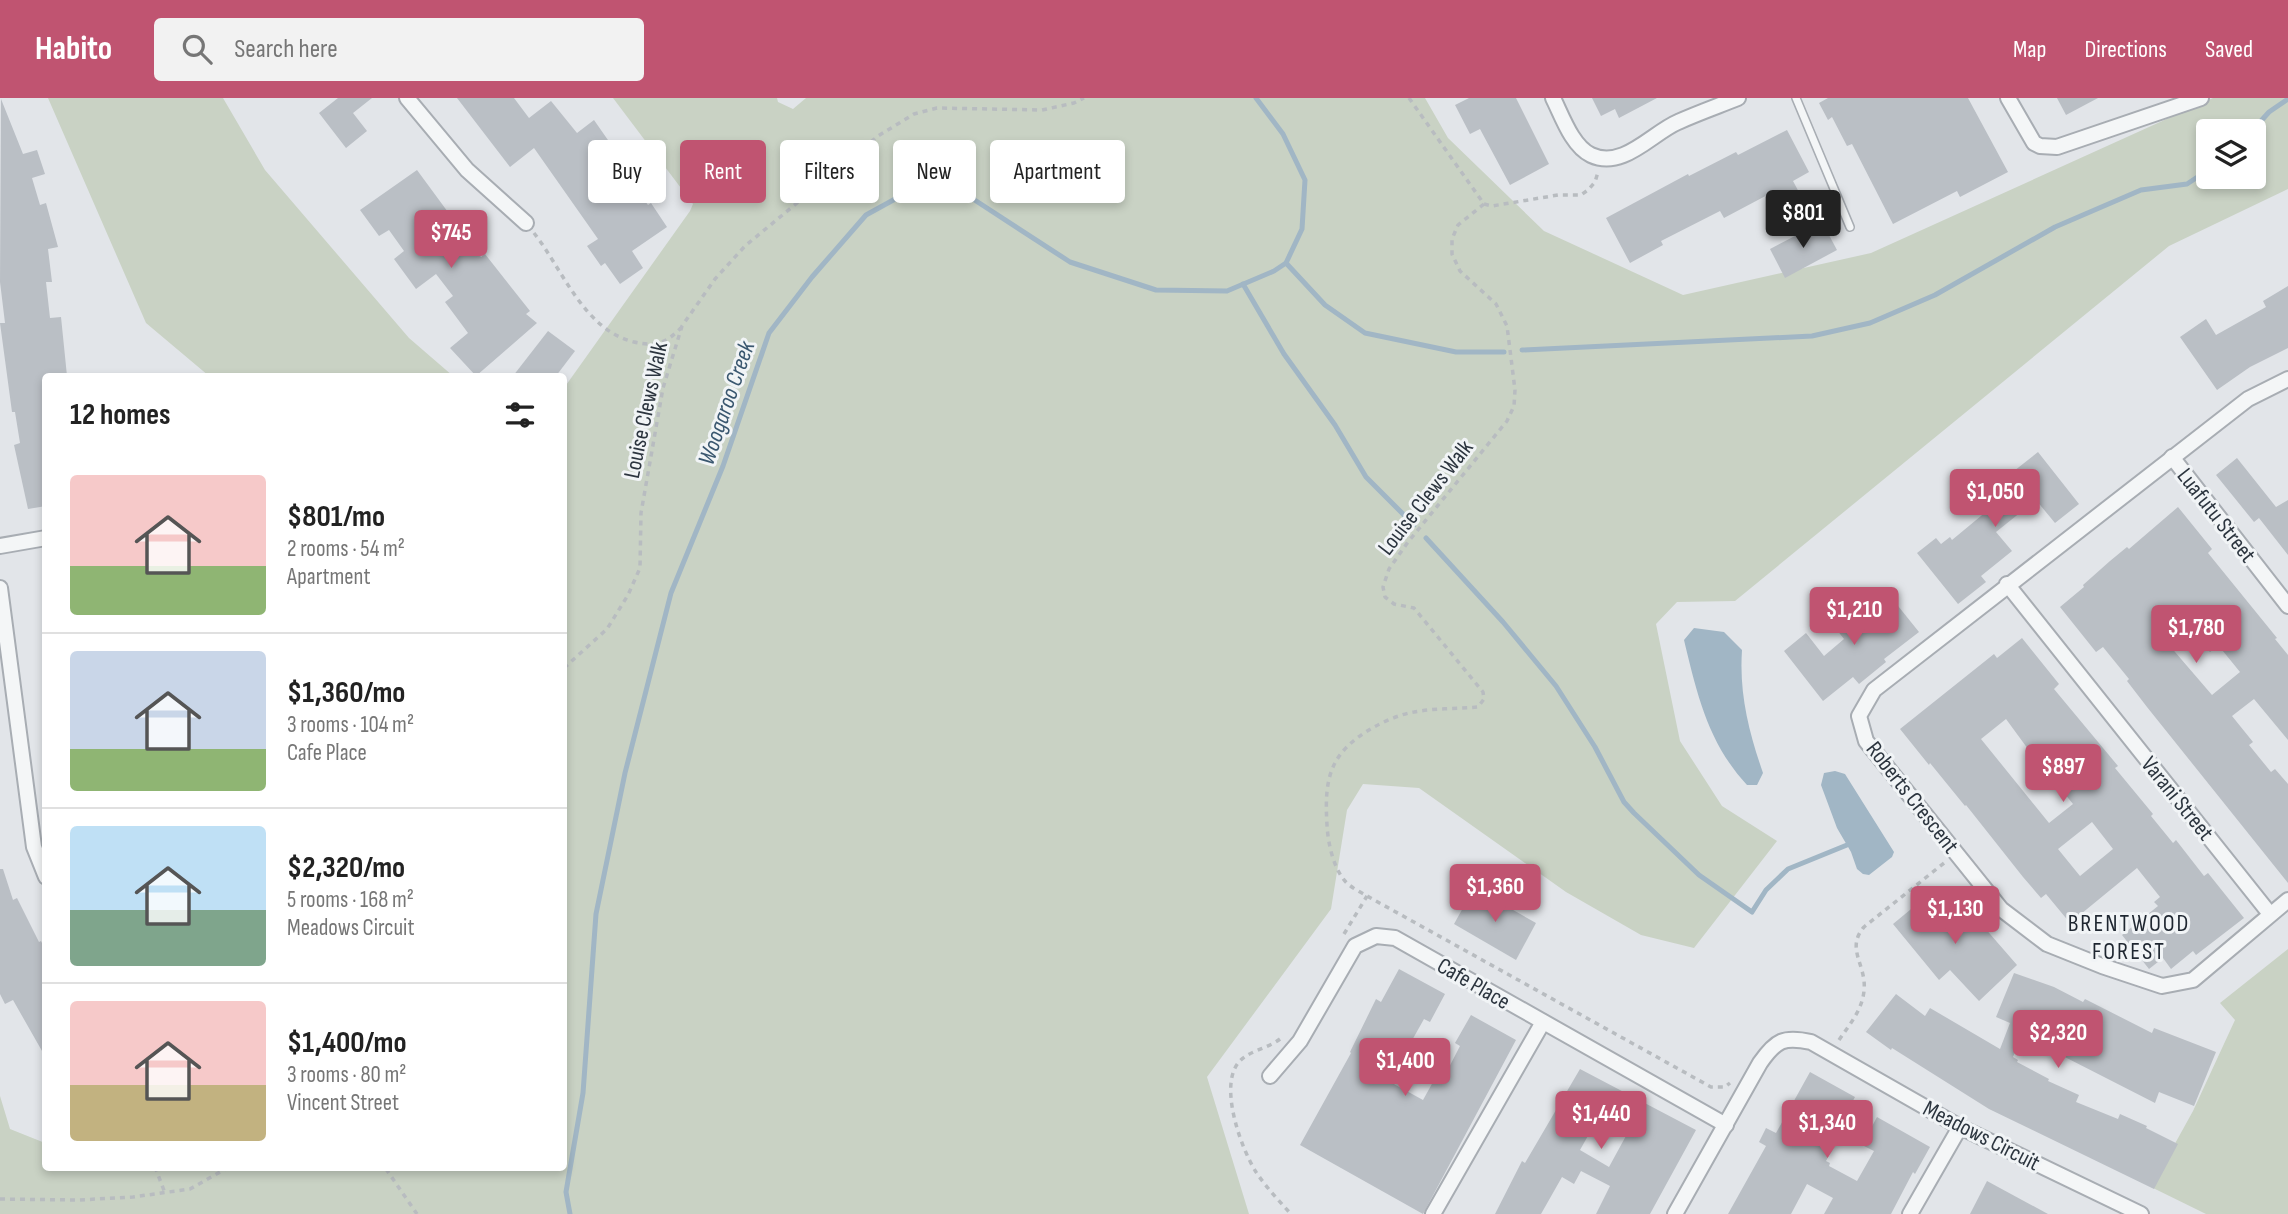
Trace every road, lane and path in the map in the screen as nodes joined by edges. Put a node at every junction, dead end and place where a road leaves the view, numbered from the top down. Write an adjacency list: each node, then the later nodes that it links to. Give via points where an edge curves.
1 (407, 98): 11 (street, via 467,170)
2 (1084, 98): 13 (path, Louise Clews Walk, via 1042,110 937,108 900,120 745,246)
3 (1409, 98): 10 (path)
4 (1553, 98): 9 (street, via 1575,140 1591,155)
5 (1738, 98): 9 (street, via 1675,123 1628,153)
6 (1796, 98): 12 (lane)
7 (2008, 98): 8 (street, via 2034,143 2048,147)
8 (2201, 98)
9 (1602, 157): 10 (path, via 1595,182 1581,195)
10 (1484, 204): 29 (path, Louise Clews Walk, via 1458,225 1452,254 1460,271 1496,304 1507,326 1514,406 1507,421 1408,542 1383,587 1385,597 1394,604 1415,608 1484,699 1478,707 1413,712 1380,724 1340,752 1325,797 1332,855 1344,880 1367,896 1712,1087)
11 (526, 223): 13 (path, via 577,299 604,328 649,346 670,340)
12 (1850, 228)
13 (682, 326): 21 (path, Louise Clews Walk, via 663,387 641,513 640,568 607,629)
14 (2288, 379): 15 (street, Roberts Crescent, via 2248,399)
15 (2172, 457): 18 (street, Roberts Crescent); 20 (street, Luafutu Street)
16 (42, 539): 17 (street)
17 (0, 546)
18 (2007, 584): 22 (street, Roberts Crescent, via 1874,690 1859,716 1866,741); 25 (street, Varani Street)
19 (0, 588): 23 (street, via 34,847)
20 (2288, 606)
21 (567, 665)
22 (1956, 853): 25 (street, Roberts Crescent, via 2001,909 2047,944 2162,986 2193,980); 27 (path, via 1857,935 1855,945 1864,974 1860,1009)
23 (42, 867)
24 (2288, 900): 25 (street, Roberts Crescent)
25 (2270, 914)
26 (1544, 1022): 28 (street, Cafe Place, via 1395,937 1376,936 1355,946 1300,1041); 30 (street, Cafe Place); 38 (street)
27 (1830, 1053): 30 (street, Meadows Circuit, via 1791,1037 1772,1046); 31 (street, Meadows Circuit)
28 (1270, 1076)
29 (1732, 1082)
30 (1726, 1125): 39 (street, Meadows Circuit)
31 (1959, 1127): 40 (street); 41 (street, Meadows Circuit)
32 (157, 1171): 35 (path)
33 (222, 1171): 35 (path, via 190,1189)
34 (387, 1171): 37 (path)
35 (165, 1193): 36 (path, via 79,1200)
36 (0, 1199)
37 (417, 1214)
38 (1433, 1214)
39 (1675, 1214)
40 (1910, 1214)
41 (2141, 1214)

